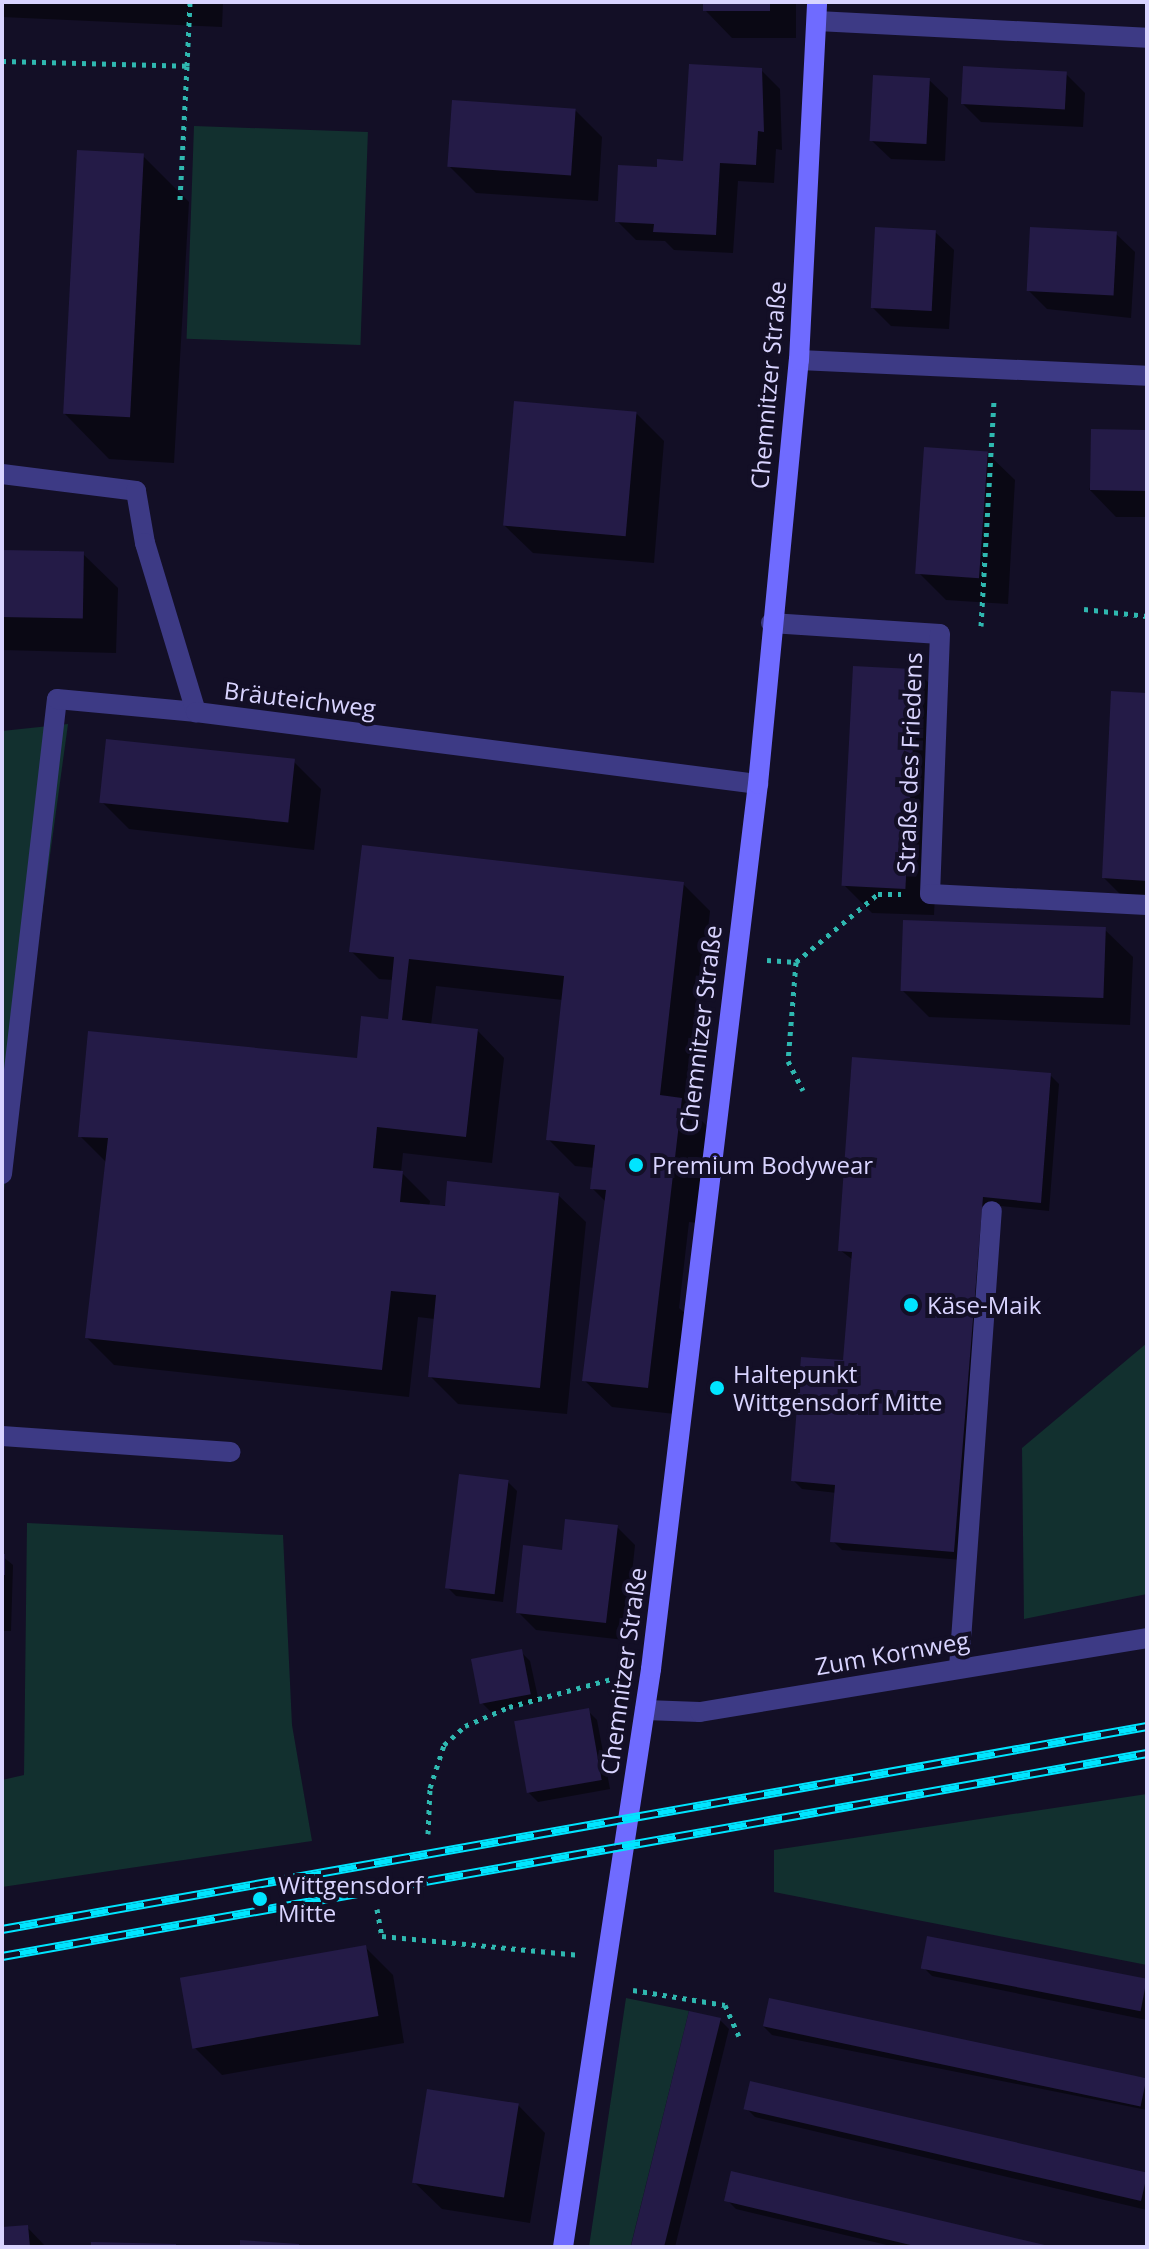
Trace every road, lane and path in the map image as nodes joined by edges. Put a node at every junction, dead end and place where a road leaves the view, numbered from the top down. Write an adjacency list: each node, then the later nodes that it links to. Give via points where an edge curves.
1 (190, 2): 5 (path)
2 (817, 11): 3 (street); 7 (street, Chemnitzer Straße)
3 (1147, 38)
4 (2, 61): 5 (path)
5 (187, 66): 6 (path)
6 (180, 200)
7 (799, 360): 8 (street); 13 (street, Chemnitzer Straße)
8 (996, 370): 9 (street); 14 (path)
9 (1147, 376)
10 (2, 474): 15 (street, Bräuteichweg, via 136,491 145,543)
11 (1084, 609): 12 (path)
12 (1147, 616)
13 (771, 623): 16 (street, Chemnitzer Straße); 17 (street, Straße des Friedens, via 940,634)
14 (981, 626)
15 (196, 712): 16 (street, Bräuteichweg); 22 (street, via 57,699)
16 (758, 784): 19 (street, Chemnitzer Straße)
17 (930, 894): 18 (street, Straße des Friedens); 20 (path, via 878,894)
18 (1147, 905)
19 (734, 957): 20 (path); 28 (street, Chemnitzer Straße)
20 (796, 962): 21 (path, via 788,1061)
21 (803, 1090)
22 (2, 1174)
23 (992, 1211): 27 (street)
24 (2, 1436): 25 (street)
25 (230, 1452)
26 (1147, 1638): 27 (street, Zum Kornweg)
27 (959, 1668): 29 (street, Zum Kornweg, via 700,1712)
28 (651, 1669): 29 (street, Chemnitzer Straße); 30 (path, via 509,1707 465,1726 444,1745 430,1788)
29 (645, 1710): 32 (street, Chemnitzer Straße)
30 (428, 1834)
31 (377, 1909): 32 (path, via 382,1936)
32 (609, 1958): 33 (street, Chemnitzer Straße)
33 (605, 1985): 34 (path, via 725,2005); 35 (street, Chemnitzer Straße)
34 (739, 2036)
35 (563, 2247)

